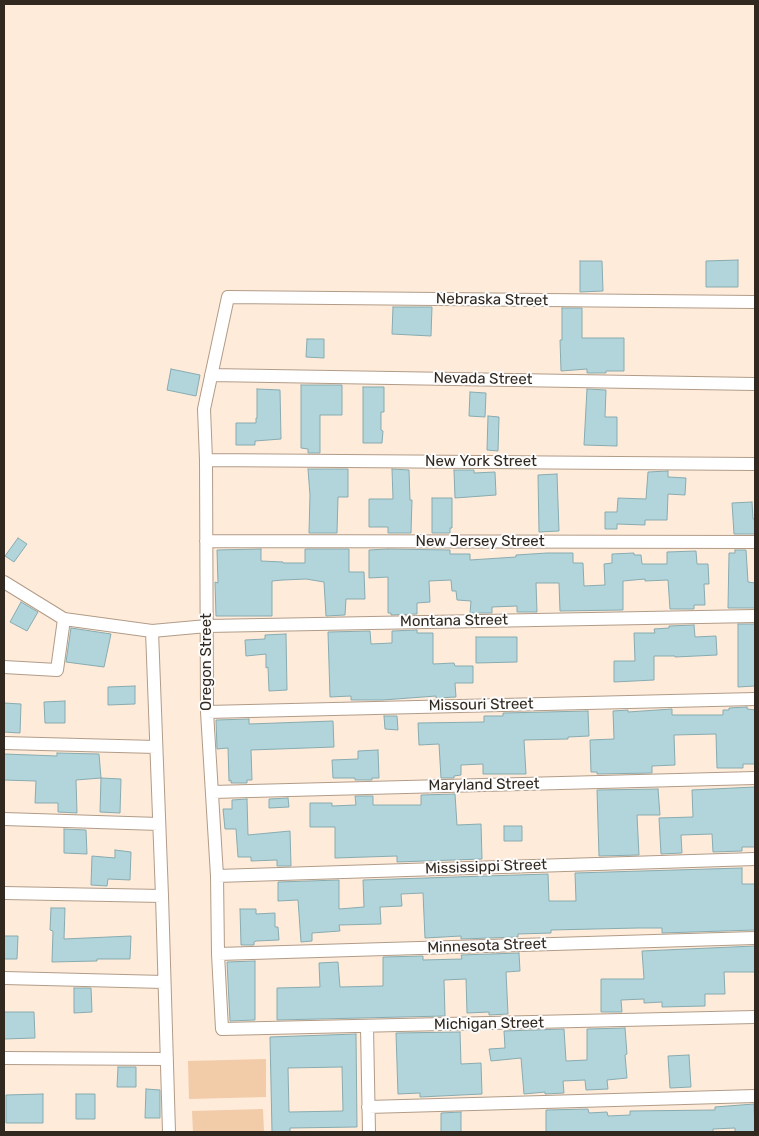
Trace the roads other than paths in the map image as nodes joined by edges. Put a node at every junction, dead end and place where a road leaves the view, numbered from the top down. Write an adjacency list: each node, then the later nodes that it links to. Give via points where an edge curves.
1 (228, 297): 2 (street, Nebraska Street); 3 (street, Oregon Street)
2 (755, 302)
3 (211, 375): 4 (street, Nevada Street); 5 (street, Oregon Street, via 204,409)
4 (755, 384)
5 (206, 460): 6 (street, New York Street); 7 (street, Oregon Street)
6 (755, 464)
7 (206, 541): 8 (street, New Jersey Street); 12 (street, Oregon Street)
8 (755, 542)
9 (4, 582): 11 (street)
10 (755, 616): 12 (street, Montana Street)
11 (64, 618): 13 (street, Montana Street); 14 (street, via 57,670)
12 (207, 626): 13 (street, Montana Street); 16 (street, Oregon Street)
13 (152, 631): 18 (street)
14 (4, 667)
15 (755, 699): 16 (street, Missouri Street)
16 (207, 712): 20 (street, Oregon Street)
17 (4, 743): 18 (street)
18 (156, 747): 22 (street)
19 (755, 778): 20 (street, Maryland Street)
20 (212, 792): 24 (street, Oregon Street)
21 (4, 819): 22 (street)
22 (159, 824): 26 (street)
23 (755, 859): 24 (street, Mississippi Street)
24 (217, 876): 28 (street, Oregon Street)
25 (4, 893): 26 (street)
26 (162, 896): 30 (street)
27 (755, 938): 28 (street, Minnesota Street)
28 (218, 954): 33 (street, Oregon Street)
29 (4, 978): 30 (street)
30 (164, 982): 35 (street)
31 (755, 1017): 32 (street, Michigan Street)
32 (367, 1027): 33 (street, Michigan Street); 37 (street)
33 (222, 1029)
34 (4, 1058): 35 (street)
35 (167, 1059): 38 (street)
36 (755, 1096): 37 (street)
37 (368, 1107): 39 (street)
38 (168, 1132)
39 (369, 1132)

